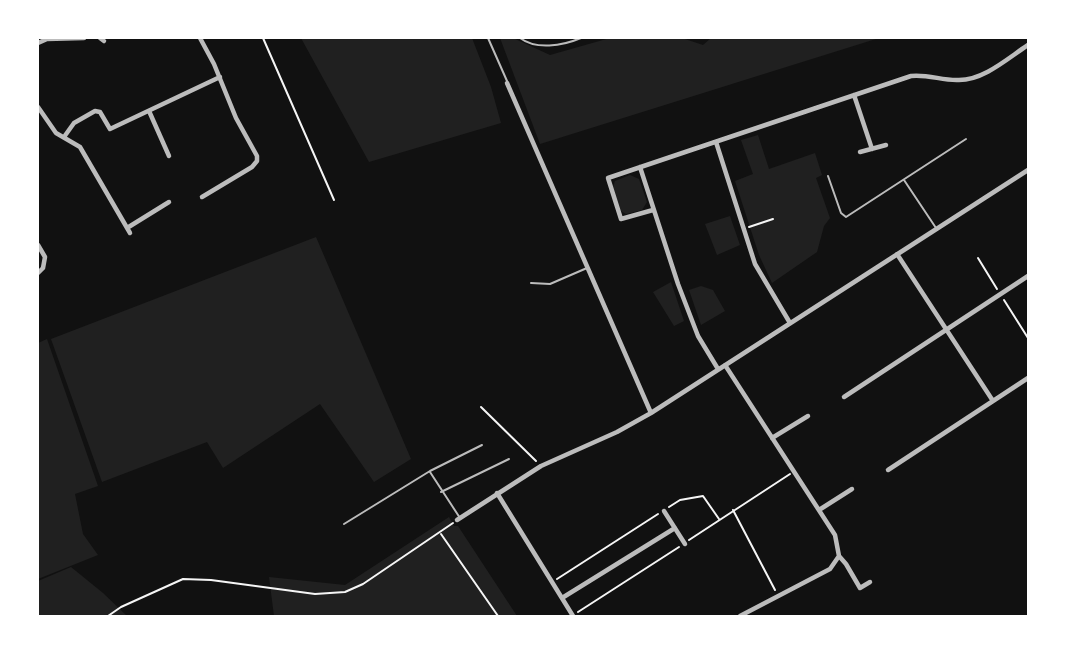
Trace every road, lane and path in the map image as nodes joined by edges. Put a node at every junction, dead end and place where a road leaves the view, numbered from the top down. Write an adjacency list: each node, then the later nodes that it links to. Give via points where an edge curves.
1 (47, 38): 2 (street); 8 (street)
2 (84, 38)
3 (200, 38): 10 (street)
4 (264, 38): 27 (path)
5 (488, 38): 11 (lane)
6 (520, 38): 7 (lane, via 531,44 550,46)
7 (581, 38)
8 (38, 43)
9 (1028, 45): 12 (street, via 982,75 957,81 911,76)
10 (220, 77): 14 (street); 26 (street, via 257,161)
11 (507, 83): 37 (street)
12 (854, 95): 17 (street); 19 (street)
13 (38, 107): 15 (street, via 51,128)
14 (149, 111): 15 (street, via 110,129 100,112 95,111 74,123); 21 (street)
15 (64, 136): 31 (street, via 80,147)
16 (966, 139): 25 (lane)
17 (716, 142): 22 (street); 32 (street)
18 (886, 145): 19 (street)
19 (872, 149): 20 (street)
20 (860, 152)
21 (169, 156)
22 (640, 167): 29 (street); 29 (street, via 610,177 608,181 621,219)
23 (1028, 170): 33 (street)
24 (828, 176): 25 (lane, via 841,214 846,217)
25 (904, 180): 33 (lane)
26 (202, 197)
27 (334, 200)
28 (169, 202): 31 (street)
29 (653, 210): 44 (street, via 698,336)
30 (773, 219): 32 (path)
31 (127, 228): 34 (street)
32 (744, 228): 41 (street, via 762,279)
33 (936, 229): 36 (street)
34 (130, 233)
35 (38, 245): 38 (street, via 45,257 43,268)
36 (897, 254): 41 (street); 42 (street)
37 (587, 268): 40 (lane, via 550,284); 49 (street)
38 (38, 273)
39 (1028, 276): 42 (street)
40 (531, 283)
41 (790, 323): 43 (street)
42 (946, 329): 46 (street); 47 (street)
43 (725, 365): 44 (street); 51 (street)
44 (718, 369): 49 (street)
45 (1028, 378): 47 (street)
46 (844, 396)
47 (993, 401): 55 (street)
48 (481, 407): 54 (path)
49 (651, 413): 54 (street)
50 (808, 416): 51 (street)
51 (772, 438): 61 (street)
52 (482, 445): 56 (lane)
53 (510, 459): 58 (lane)
54 (541, 466): 59 (street)
55 (888, 470)
56 (430, 472): 58 (lane); 65 (lane)
57 (852, 489): 61 (street)
58 (441, 492): 63 (lane)
59 (496, 493): 63 (street); 70 (street)
60 (733, 510): 72 (path)
61 (819, 510): 69 (street, via 835,536)
62 (664, 511): 64 (path, via 680,500 703,496); 66 (street); 70 (path)
63 (458, 519): 67 (path)
64 (719, 519)
65 (344, 524)
66 (675, 528): 68 (street); 73 (street)
67 (441, 534): 74 (path, via 363,584 344,592 315,594 184,579); 75 (path)
68 (685, 544)
69 (840, 556): 71 (street, via 860,588); 72 (street, via 830,569)
70 (552, 582): 73 (street)
71 (870, 582)
72 (778, 596): 77 (street)
73 (562, 598): 76 (street)
74 (108, 616)
75 (498, 616)
76 (573, 616)
77 (740, 616)

